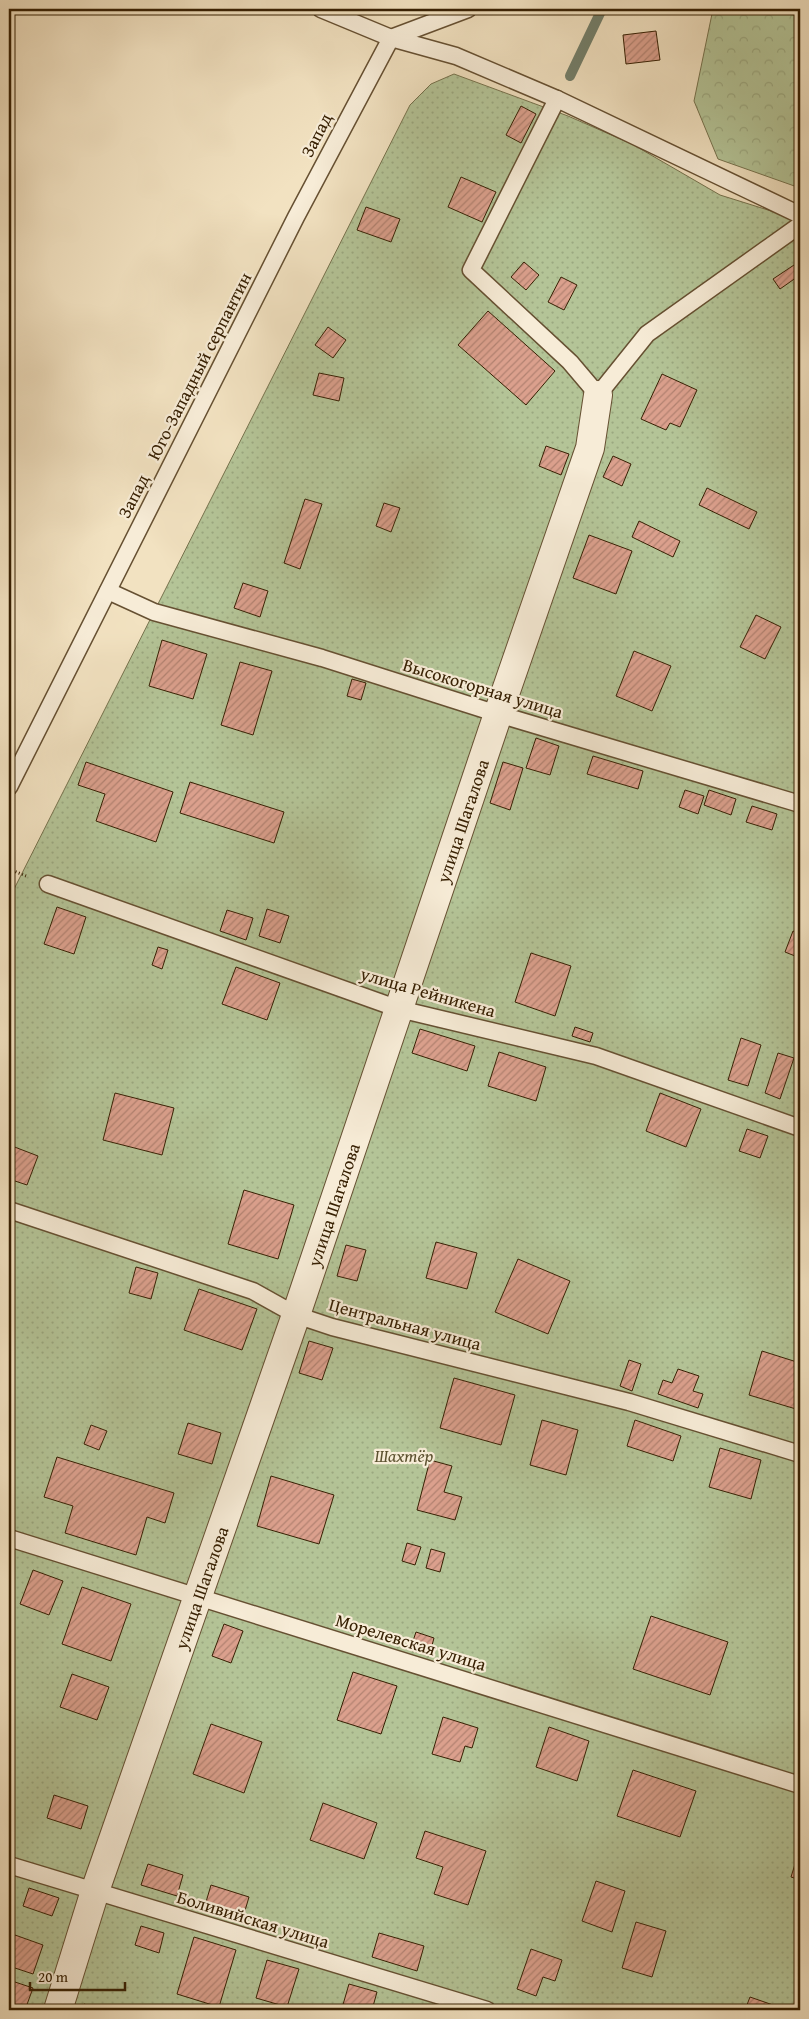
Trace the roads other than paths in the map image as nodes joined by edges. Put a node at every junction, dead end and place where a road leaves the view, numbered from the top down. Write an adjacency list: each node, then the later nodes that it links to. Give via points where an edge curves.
1 (321, 9): 3 (lane)
2 (468, 9): 3 (lane)
3 (391, 38): 4 (lane, via 456,56); 7 (lane, Запад)
4 (557, 99): 5 (lane); 8 (lane, via 471,270 570,362)
5 (800, 215)
6 (800, 225): 8 (lane, via 647,334)
7 (211, 387): 9 (lane, Юго-Западный серпантин)
8 (598, 395): 10 (street, улица Шагалова, via 590,448)
9 (108, 591): 10 (lane, Высокогорная улица, via 154,612 322,658); 11 (lane)
10 (498, 714): 12 (lane, Высокогорная улица); 14 (street, улица Шагалова)
11 (9, 787)
12 (800, 804)
13 (48, 884): 14 (lane, улица Рейникена)
14 (399, 1009): 15 (lane, улица Рейникена, via 596,1056); 17 (street, улица Шагалова)
15 (800, 1128)
16 (9, 1210): 17 (lane, Центральная улица, via 253,1291)
17 (296, 1315): 18 (lane, Центральная улица, via 341,1330 628,1402); 20 (street, улица Шагалова)
18 (800, 1454)
19 (9, 1538): 20 (lane, Морелевская улица)
20 (199, 1597): 21 (lane, Морелевская улица); 23 (street, улица Шагалова)
21 (800, 1785)
22 (9, 1865): 23 (lane, Боливийская улица)
23 (95, 1891): 24 (street, улица Шагалова); 25 (lane, Боливийская улица)
24 (58, 2010)
25 (487, 2010)

